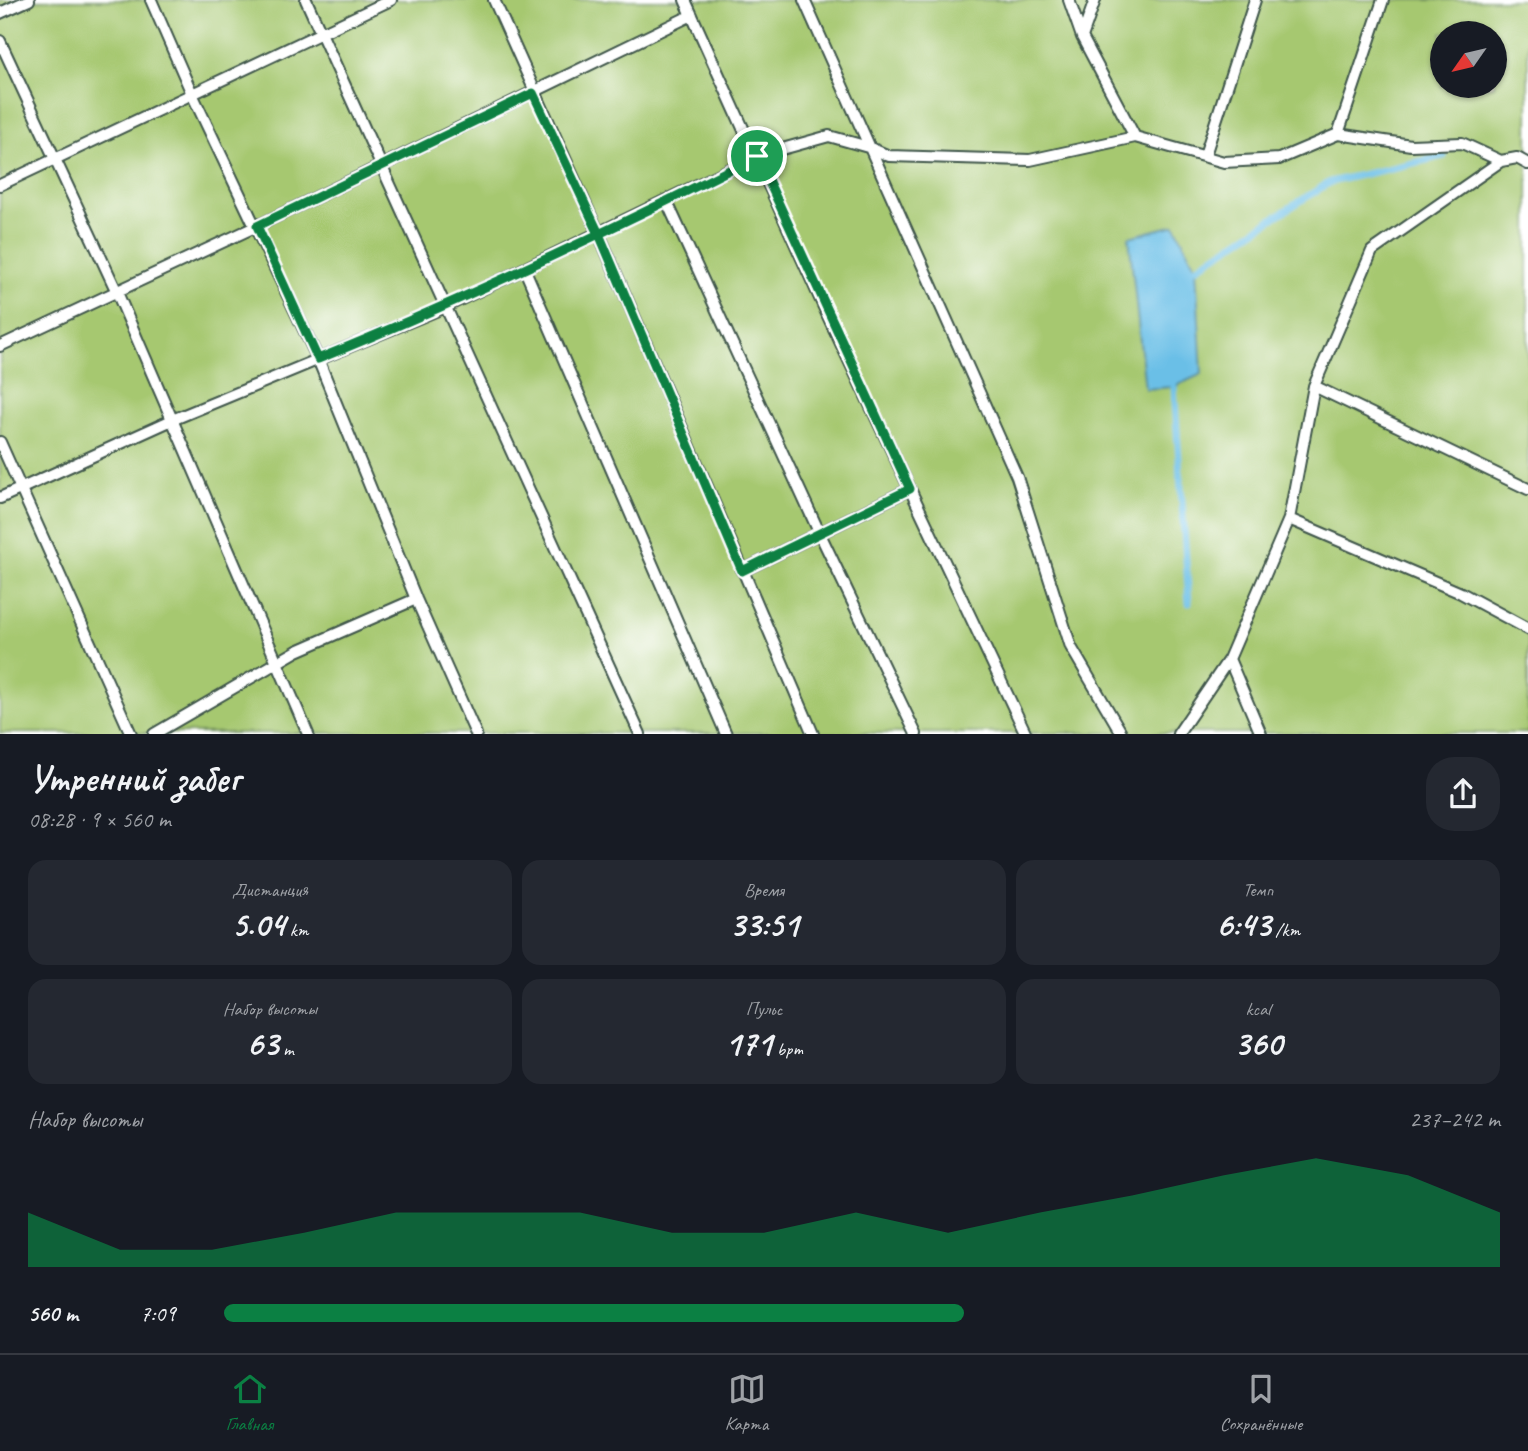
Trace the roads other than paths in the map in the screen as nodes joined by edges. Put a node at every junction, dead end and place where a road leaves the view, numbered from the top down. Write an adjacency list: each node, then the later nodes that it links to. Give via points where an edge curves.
1 (29, 0): 12 (lane)
2 (151, 0): 18 (lane)
3 (306, 0): 14 (lane)
4 (391, 0): 14 (lane)
5 (494, 0): 17 (lane)
6 (685, 0): 13 (lane)
7 (804, 0): 21 (lane)
8 (1069, 0): 15 (lane)
9 (1095, 0): 15 (lane)
10 (1255, 0): 22 (lane)
11 (1383, 0): 19 (lane)
12 (0, 13)
13 (692, 15): 17 (lane); 23 (lane)
14 (321, 34): 18 (lane); 26 (lane)
15 (1082, 37): 20 (lane)
16 (0, 41): 24 (lane)
17 (533, 93): 26 (lane); 31 (lane)
18 (193, 96): 24 (lane); 30 (lane)
19 (1338, 134): 22 (lane, via 1279,159 1224,162); 25 (lane, via 1411,145 1462,143)
20 (1135, 137): 21 (lane, via 1030,160 890,156); 22 (lane)
21 (868, 146): 23 (lane, via 829,136); 60 (lane, via 1017,477 1071,647)
22 (1205, 155)
23 (757, 156): 29 (lane); 41 (lane)
24 (57, 159): 28 (lane); 33 (lane)
25 (1501, 161): 27 (lane, via 1517,158); 37 (lane, via 1372,251)
26 (383, 163): 30 (lane); 34 (lane)
27 (1528, 164)
28 (0, 185)
29 (667, 202): 31 (lane); 45 (lane)
30 (257, 226): 33 (lane); 36 (lane)
31 (599, 234): 32 (lane); 46 (lane)
32 (526, 270): 34 (lane); 56 (lane)
33 (116, 290): 35 (lane); 38 (lane)
34 (445, 307): 36 (lane); 55 (lane)
35 (0, 346)
36 (318, 359): 38 (lane); 47 (lane)
37 (1314, 386): 42 (lane); 44 (lane)
38 (172, 420): 40 (lane); 50 (lane)
39 (0, 442): 40 (lane)
40 (20, 489): 43 (lane); 51 (lane)
41 (910, 489): 45 (lane); 59 (lane)
42 (1528, 489)
43 (0, 498)
44 (1289, 519): 48 (lane, via 1461,593); 49 (lane)
45 (819, 532): 46 (lane); 58 (lane)
46 (742, 571): 57 (lane)
47 (416, 599): 50 (lane, via 297,651); 54 (lane)
48 (1528, 629)
49 (1229, 659): 61 (lane); 62 (lane)
50 (278, 664): 52 (lane); 53 (lane)
51 (131, 733)
52 (154, 733)
53 (308, 733)
54 (477, 733)
55 (640, 733)
56 (726, 733)
57 (813, 733)
58 (916, 733)
59 (1026, 733)
60 (1122, 733)
61 (1178, 733)
62 (1261, 733)

